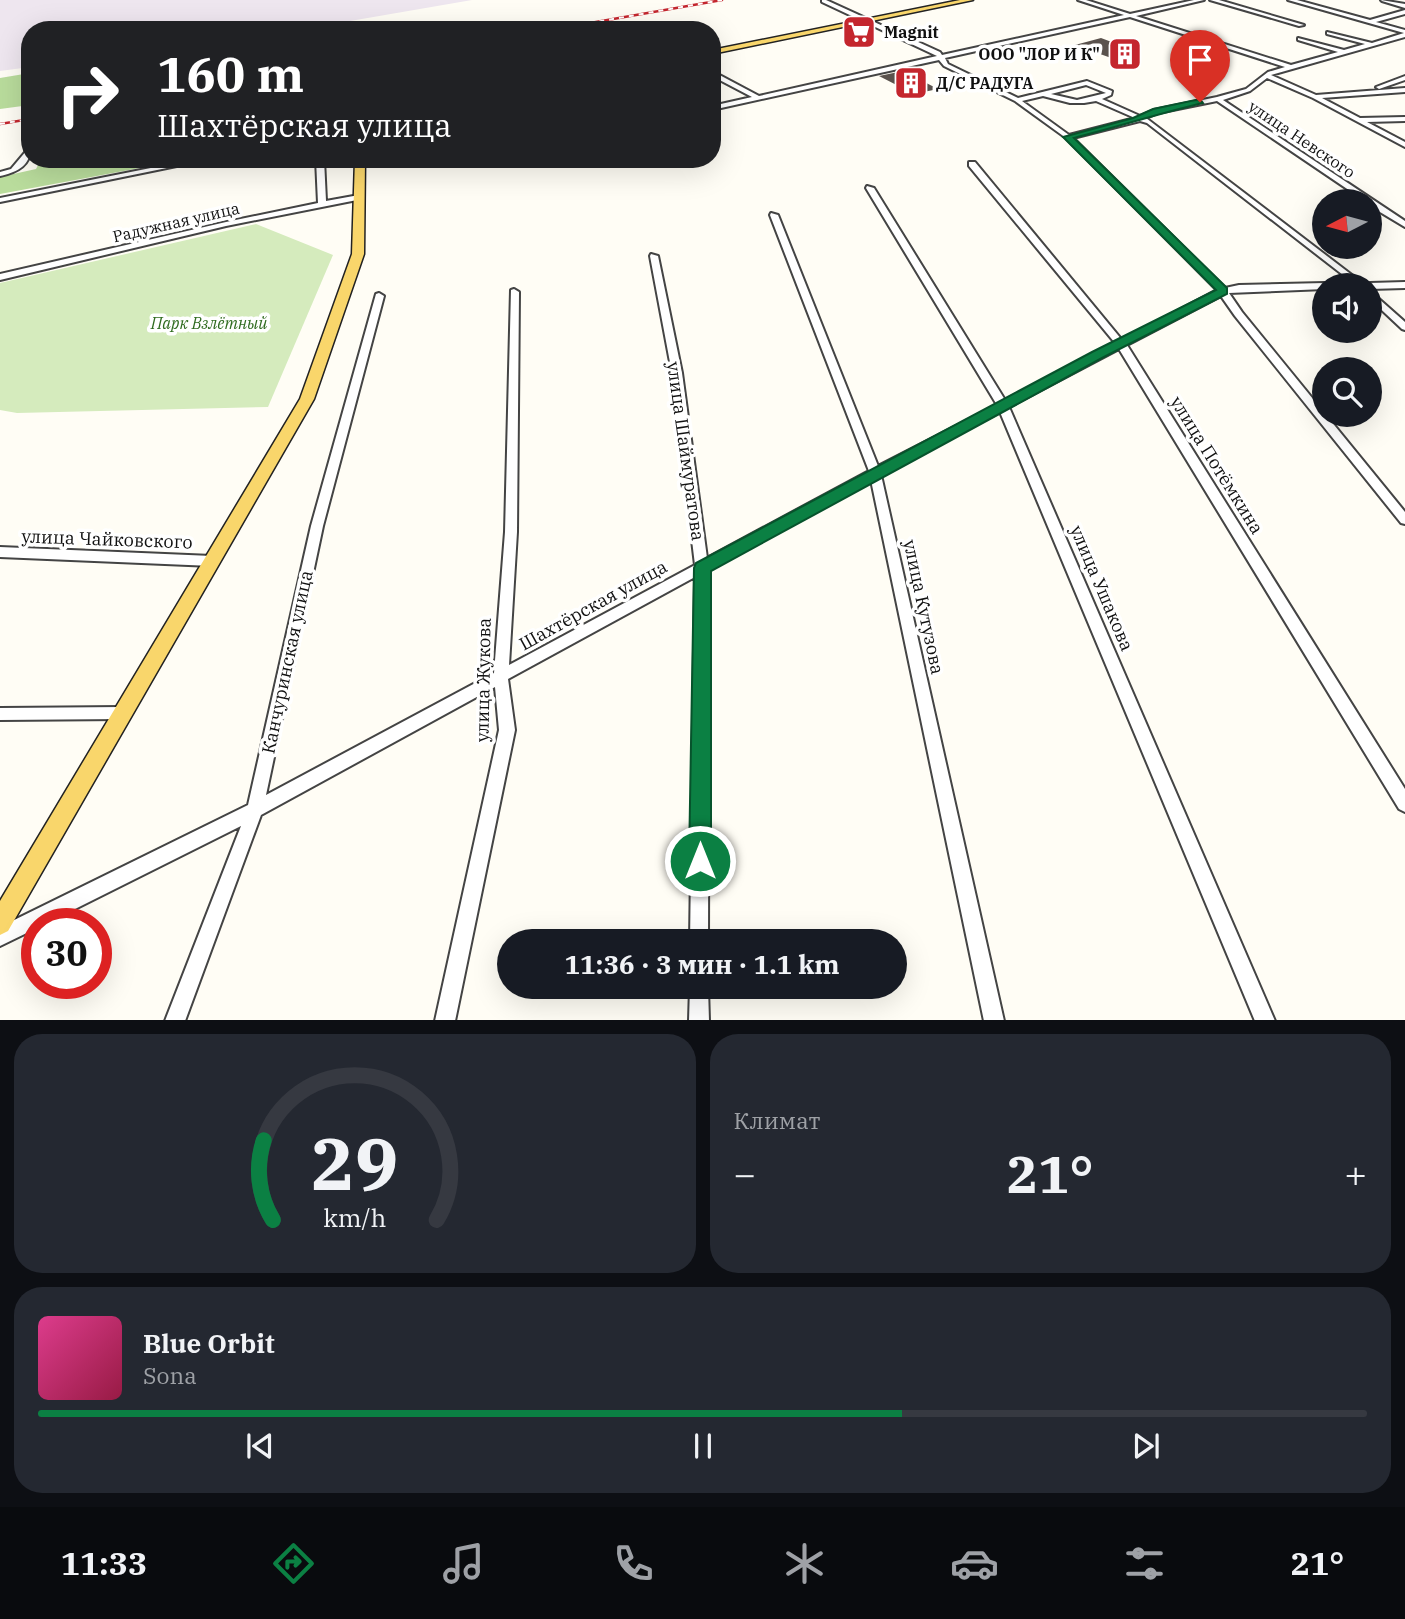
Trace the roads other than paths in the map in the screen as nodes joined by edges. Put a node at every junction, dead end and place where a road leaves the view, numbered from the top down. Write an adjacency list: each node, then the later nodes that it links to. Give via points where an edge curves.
1 (970, 0): 11 (main road)
2 (1081, 0): 10 (street)
3 (1201, 0): 10 (street)
4 (1213, 0): 13 (street)
5 (1291, 0): 12 (street)
6 (1384, 0): 8 (street)
7 (824, 1): 11 (street)
8 (1405, 6)
9 (1405, 12): 12 (street)
10 (1131, 16): 20 (street); 21 (street)
11 (867, 22): 18 (main road); 20 (street, via 923,45)
12 (1370, 22): 15 (street)
13 (1301, 25)
14 (1329, 33): 17 (street)
15 (1405, 33): 17 (street)
16 (1300, 39): 19 (street)
17 (1374, 45): 19 (street)
18 (721, 50)
19 (1344, 52): 21 (street)
20 (943, 59): 29 (street); 31 (street, via 946,65)
21 (1291, 67): 22 (street)
22 (1267, 76): 28 (street); 32 (street, via 1248,90)
23 (721, 78): 29 (street)
24 (1405, 78): 26 (street)
25 (1405, 90): 26 (street)
26 (1362, 93): 28 (street)
27 (1045, 94): 30 (street, via 1073,104); 30 (street, via 1087,83 1110,92); 31 (street)
28 (1315, 97): 36 (street)
29 (758, 98): 33 (street)
30 (1098, 99): 34 (street)
31 (1017, 100): 37 (street)
32 (1218, 100): 34 (street, via 1179,105); 46 (street, улица Невского)
33 (721, 106)
34 (1141, 117): 37 (street); 54 (street)
35 (1405, 119): 36 (street)
36 (1359, 120): 38 (street)
37 (1068, 137): 59 (street)
38 (1405, 145)
39 (21, 163): 44 (street, via 14,171)
40 (971, 164): 64 (street, улица Потёмкина)
41 (162, 168): 48 (street)
42 (320, 168): 49 (street)
43 (360, 168): 47 (main road)
44 (0, 174)
45 (870, 188): 65 (street, улица Ушакова)
46 (1352, 189)
47 (359, 197): 49 (street, Радужная улица); 69 (main road, via 358,254 307,399)
48 (0, 200)
49 (322, 204): 55 (street, Радужная улица)
50 (1382, 209): 52 (street, улица Невского)
51 (774, 215): 66 (street, улица Кутузова)
52 (1405, 225)
53 (654, 256): 70 (street, улица Шаймуратова, via 677,373)
54 (1345, 273)
55 (0, 277)
56 (1382, 285): 57 (street)
57 (1405, 285)
58 (1312, 286): 59 (street, Шахтёрская улица)
59 (1223, 291): 64 (street, Шахтёрская улица); 67 (street)
60 (514, 292): 71 (street, улица Жукова, via 510,532)
61 (379, 296): 75 (street, Канчуринская улица, via 317,526)
62 (1382, 305): 63 (street)
63 (1405, 327)
64 (1120, 343): 65 (street, Шахтёрская улица); 74 (street, улица Потёмкина)
65 (1003, 405): 66 (street, Шахтёрская улица); 84 (street, улица Ушакова)
66 (875, 473): 70 (street, Шахтёрская улица); 83 (street, улица Кутузова)
67 (1405, 520)
68 (0, 552): 69 (street, улица Чайковского)
69 (212, 561): 72 (main road)
70 (702, 568): 71 (street, Шахтёрская улица); 77 (street, улица Шаймуратова)
71 (501, 678): 75 (street, Шахтёрская улица); 81 (street, улица Жукова, via 507,730)
72 (123, 713): 73 (street); 76 (main road)
73 (0, 714)
74 (1405, 804)
75 (255, 810): 78 (street, Шахтёрская улица); 80 (street, Канчуринская улица)
76 (0, 923)
77 (699, 929)
78 (0, 937)
79 (699, 999): 82 (street)
80 (175, 1020)
81 (445, 1020)
82 (699, 1020)
83 (994, 1020)
84 (1265, 1020)

